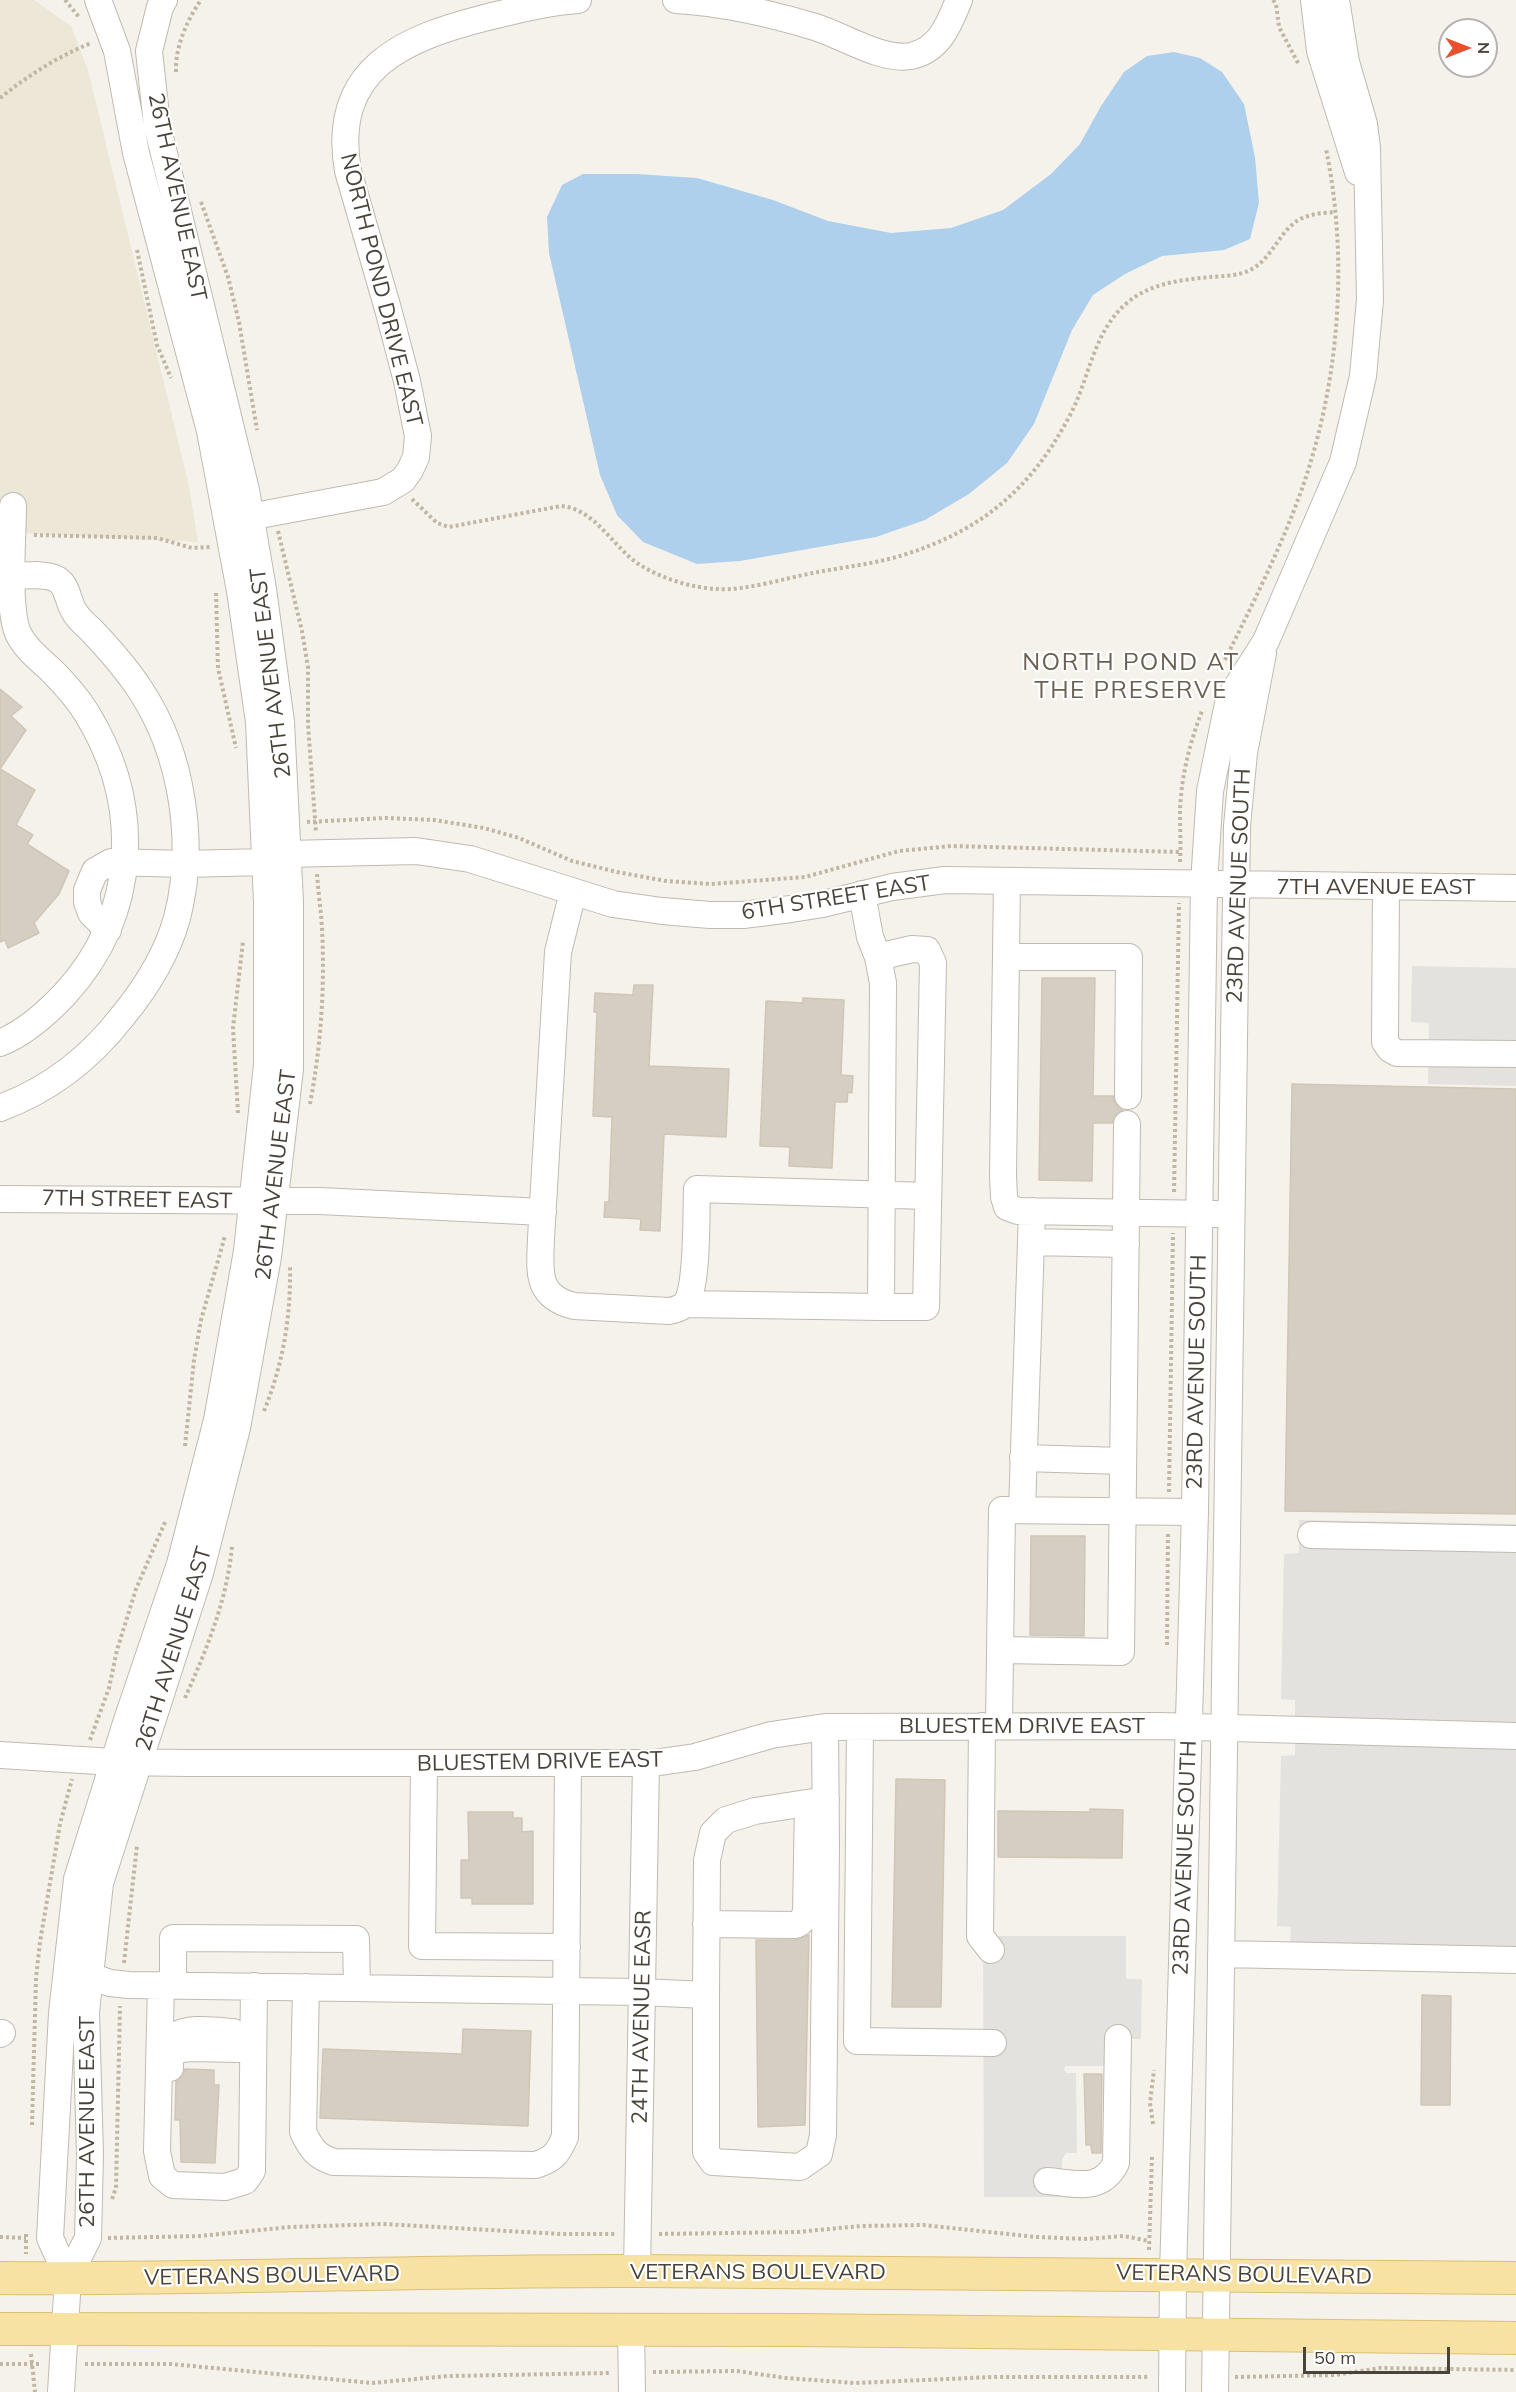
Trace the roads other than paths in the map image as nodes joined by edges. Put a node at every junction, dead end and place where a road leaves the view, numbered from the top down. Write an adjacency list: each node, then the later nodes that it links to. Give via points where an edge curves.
1 (98, 0): 10 (street, 26TH AVENUE EAST, via 117,51 136,153 210,431)
2 (164, 0): 10 (street, 26TH AVENUE EAST, via 149,51 157,125 246,490)
3 (578, 0): 10 (street, NORTH POND DRIVE EAST, via 454,26 384,57 364,77 346,123 344,150 407,381 418,436 416,457 403,480 383,492)
4 (676, 0): 5 (street, via 737,6 818,28 897,57 921,53 938,42)
5 (959, 0)
6 (1314, 0): 8 (street, via 1320,51)
7 (1336, 0): 8 (street, via 1346,62 1364,124)
8 (1368, 204): 12 (street, via 1370,300 1363,376 1343,462)
9 (14, 506): 11 (street)
10 (238, 520): 13 (street, 26TH AVENUE EAST, via 263,589 281,722)
11 (13, 576): 14 (street, via 14,615 24,644 74,695 109,761 124,817); 15 (street, via 48,576 63,584 74,612 118,658 142,692 161,731 177,782)
12 (1266, 641): 17 (street, 23RD AVENUE SOUTH, via 1228,699); 18 (street, 23RD AVENUE SOUTH, via 1244,753)
13 (276, 858): 15 (street, 6TH STREET EAST); 21 (street, 6TH STREET EAST, via 387,850 443,854 498,866); 33 (street, 26TH AVENUE EAST, via 290,902 290,1069)
14 (126, 862): 15 (street, 6TH STREET EAST); 25 (street, via 108,930 96,954 53,1006)
15 (185, 864): 28 (street, via 176,920 157,965 134,1003 108,1035 74,1066 22,1100)
16 (1007, 880): 17 (street, 6TH STREET EAST); 22 (street, 6TH STREET EAST, via 919,882); 24 (street)
17 (1192, 883): 18 (street, 6TH STREET EAST); 38 (street, 23RD AVENUE SOUTH)
18 (1236, 886): 19 (street, 7TH AVENUE EAST); 37 (street, 23RD AVENUE SOUTH)
19 (1386, 887): 20 (street, 7TH AVENUE EAST); 26 (street, via 1384,1042 1397,1053)
20 (1516, 888)
21 (573, 892): 22 (street, 6TH STREET EAST, via 614,904 710,915 791,909); 35 (street, via 558,952)
22 (862, 894): 23 (street)
23 (878, 957): 30 (street, via 884,1018); 31 (street, via 912,949 927,950 933,963)
24 (1006, 957): 27 (street, via 1129,957); 34 (street, via 1004,1197 1007,1207)
25 (0, 1043)
26 (1516, 1054)
27 (1128, 1096)
28 (0, 1108)
29 (1127, 1124): 36 (street)
30 (882, 1195): 31 (street); 41 (street, via 697,1189 692,1288); 42 (street)
31 (928, 1196): 42 (street, via 926,1307)
32 (0, 1199): 33 (street, 7TH STREET EAST)
33 (263, 1202): 35 (street, 7TH STREET EAST); 58 (street, 26TH AVENUE EAST, via 268,1257 237,1428 200,1573)
34 (1032, 1211): 36 (street); 39 (street)
35 (543, 1212): 41 (street, via 540,1274 553,1298 574,1306 669,1311)
36 (1127, 1213): 38 (street); 40 (street)
37 (1232, 1214): 38 (street); 55 (street, 23RD AVENUE SOUTH)
38 (1199, 1215): 47 (street, 23RD AVENUE SOUTH)
39 (1031, 1242): 40 (street); 43 (street)
40 (1126, 1244): 44 (street)
41 (685, 1304): 42 (street)
42 (880, 1307)
43 (1023, 1458): 44 (street); 45 (street)
44 (1122, 1461): 46 (street)
45 (1022, 1510): 46 (street); 50 (street, via 1002,1510)
46 (1122, 1512): 47 (street); 50 (street, via 1121,1652)
47 (1195, 1512): 54 (street, 23RD AVENUE SOUTH)
48 (1311, 1535): 49 (street)
49 (1516, 1539)
50 (1000, 1650): 51 (street)
51 (991, 1726): 53 (street, BLUESTEM DRIVE EAST); 54 (street, BLUESTEM DRIVE EAST); 65 (street, via 980,1936)
52 (825, 1727): 53 (street, BLUESTEM DRIVE EAST); 61 (street, BLUESTEM DRIVE EAST, via 771,1735 695,1757); 62 (street)
53 (860, 1727): 79 (street, via 857,2041)
54 (1189, 1727): 55 (street, BLUESTEM DRIVE EAST); 84 (street, 23RD AVENUE SOUTH)
55 (1225, 1728): 56 (street, BLUESTEM DRIVE EAST); 66 (street, 23RD AVENUE SOUTH)
56 (1516, 1736)
57 (0, 1755): 58 (street, BLUESTEM DRIVE EAST)
58 (127, 1762): 59 (street, BLUESTEM DRIVE EAST); 68 (street, 26TH AVENUE EAST, via 100,1883); 87 (street, 26TH AVENUE EAST, via 77,1879 62,2013 50,2238)
59 (424, 1763): 60 (street, BLUESTEM DRIVE EAST); 64 (street, via 422,1946)
60 (568, 1763): 61 (street, BLUESTEM DRIVE EAST); 64 (street)
61 (646, 1763): 74 (street, 24TH AVENUE EASR)
62 (817, 1801): 63 (street, via 755,1810 726,1820 713,1833 707,1860); 63 (street, via 806,1913 801,1922); 75 (street, via 823,2135 819,2154 800,2167 713,2162 706,2152)
63 (706, 1924): 75 (street)
64 (567, 1947): 73 (street)
65 (991, 1950)
66 (1221, 1954): 67 (street); 85 (street, 23RD AVENUE SOUTH)
67 (1516, 1960)
68 (90, 1976): 69 (street, via 122,1984); 87 (street, 26TH AVENUE EAST, via 86,2012 88,2238)
69 (167, 1985): 70 (street); 72 (street, via 173,1938 356,1939); 76 (street)
70 (254, 1986): 71 (street); 77 (street)
71 (306, 1987): 72 (street); 73 (street, via 303,2132 315,2153 334,2162 536,2165 549,2161 558,2154 565,2137)
72 (357, 1988): 73 (street)
73 (566, 1991): 74 (street)
74 (642, 1992): 75 (street); 83 (street, 24TH AVENUE EASR)
75 (706, 1995)
76 (160, 2018): 77 (street); 81 (street, via 157,2151)
77 (253, 2020): 80 (street)
78 (1118, 2038): 82 (street, via 1116,2163 1100,2182)
79 (993, 2043)
80 (247, 2049): 81 (street, via 252,2171 245,2181 225,2187 173,2185); 81 (street, via 233,2032 198,2030 181,2032 174,2038 170,2051 168,2157)
81 (162, 2176)
82 (1047, 2181)
83 (637, 2271): 84 (main road, VETERANS BOULEVARD); 87 (main road, VETERANS BOULEVARD)
84 (1173, 2274): 85 (main road, VETERANS BOULEVARD); 92 (street, 23RD AVENUE SOUTH)
85 (1217, 2274): 88 (main road, VETERANS BOULEVARD); 93 (street, 23RD AVENUE SOUTH)
86 (0, 2278): 87 (main road, VETERANS BOULEVARD)
87 (68, 2278): 90 (street)
88 (1516, 2278)
89 (0, 2329): 90 (main road)
90 (65, 2329): 91 (main road); 96 (street)
91 (632, 2330): 92 (main road); 97 (street)
92 (1172, 2334): 93 (main road); 98 (street, 23RD AVENUE SOUTH)
93 (1215, 2335): 94 (main road); 95 (street, 23RD AVENUE SOUTH)
94 (1516, 2338)
95 (1225, 2384)
96 (61, 2392)
97 (632, 2392)
98 (1172, 2392)

